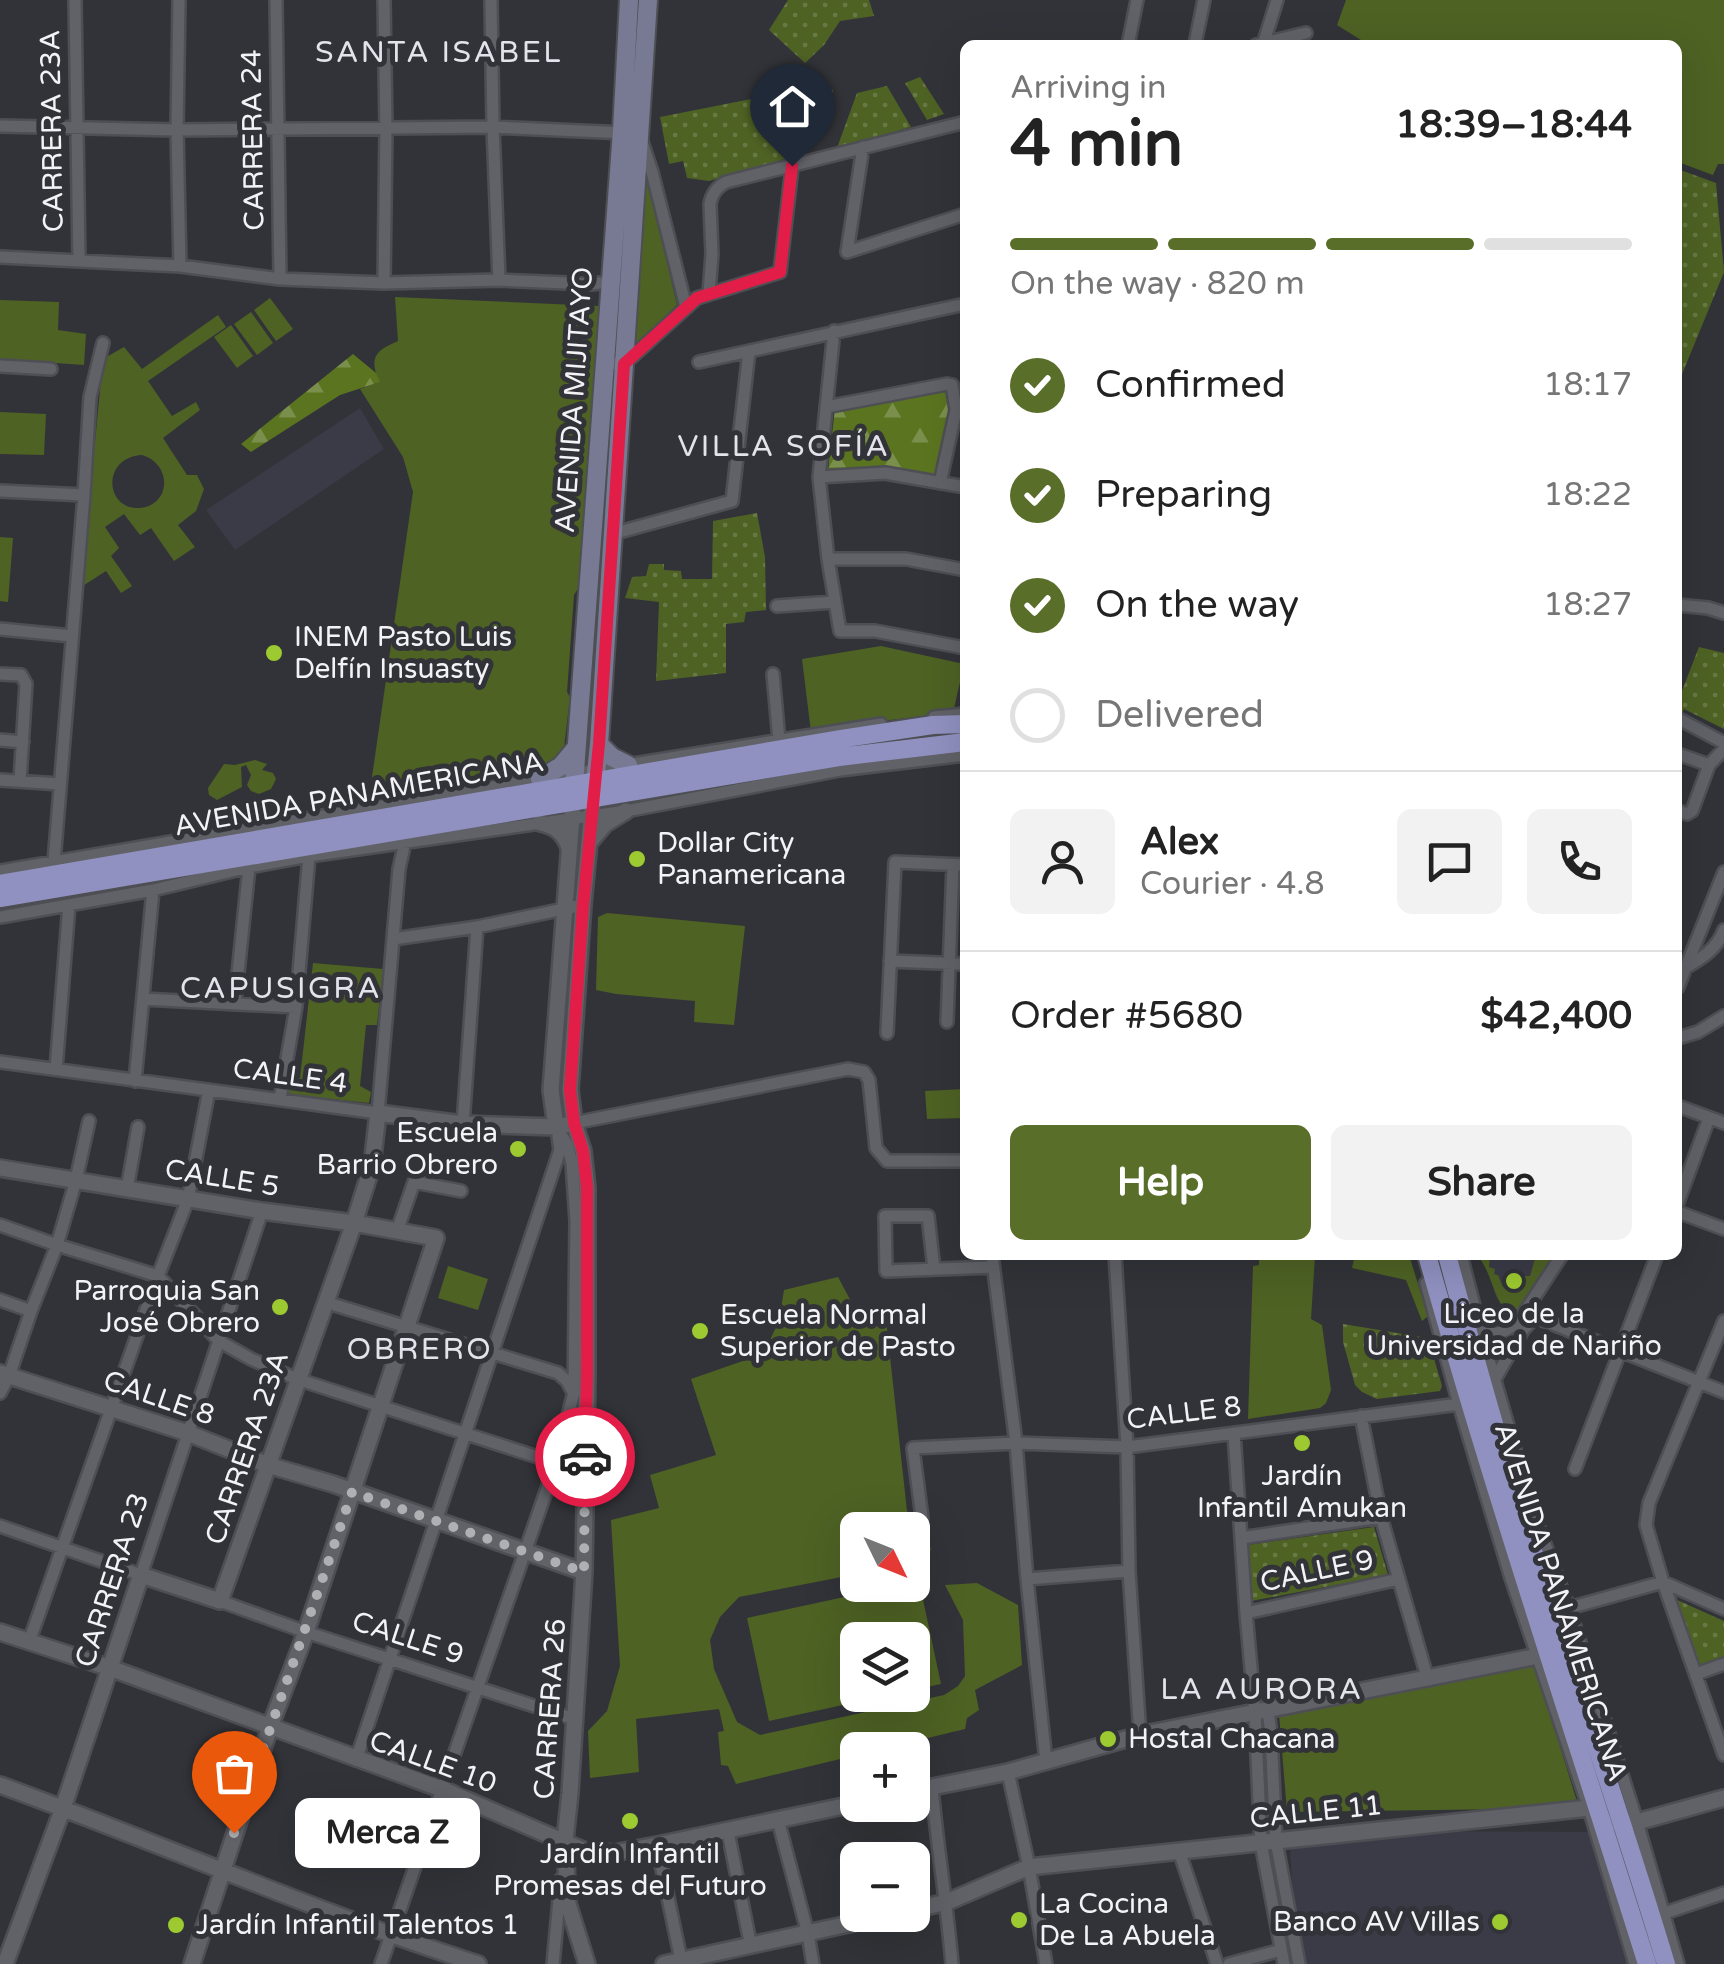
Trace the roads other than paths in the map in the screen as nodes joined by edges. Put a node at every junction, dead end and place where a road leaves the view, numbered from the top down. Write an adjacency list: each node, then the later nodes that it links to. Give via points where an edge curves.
1 (75, 0): 18 (street, CARRERA 23A)
2 (179, 0): 21 (street)
3 (276, 0): 22 (street, CARRERA 24)
4 (384, 0): 20 (street)
5 (492, 0): 19 (street)
6 (629, 0): 23 (main road, AVENIDA MIJITAYO)
7 (648, 0): 24 (main road, AVENIDA MIJITAYO)
8 (1137, 0): 12 (street)
9 (1204, 0): 13 (street)
10 (1276, 0): 14 (street)
11 (1306, 33): 15 (street)
12 (1129, 40)
13 (1196, 40)
14 (1262, 40)
15 (1277, 40)
16 (960, 123): 25 (street)
17 (0, 126): 18 (street)
18 (76, 126): 21 (street); 29 (street, CARRERA 23A)
19 (493, 127): 20 (street); 23 (street); 32 (street)
20 (386, 129): 22 (street); 33 (street)
21 (178, 130): 22 (street); 30 (street)
22 (278, 130): 31 (street, CARRERA 24)
23 (622, 130): 24 (street); 34 (main road, AVENIDA MIJITAYO)
24 (640, 140): 37 (street); 42 (main road, AVENIDA MIJITAYO, via 628,288)
25 (863, 147): 26 (street); 27 (street, via 847,252)
26 (792, 166): 35 (street, via 780,272); 35 (street, via 726,182 715,191)
27 (960, 216)
28 (0, 257): 29 (street)
29 (79, 260): 30 (street)
30 (180, 266): 31 (street)
31 (280, 279): 33 (street)
32 (499, 280): 33 (street); 34 (street)
33 (384, 282)
34 (610, 282): 42 (main road, AVENIDA MIJITAYO)
35 (709, 294): 37 (street)
36 (960, 305): 38 (street)
37 (686, 307): 42 (street)
38 (834, 332): 40 (street); 45 (street)
39 (104, 342): 50 (street, via 90,397)
40 (749, 352): 41 (street); 51 (street, via 732,501)
41 (700, 362)
42 (614, 364): 51 (main road, AVENIDA MIJITAYO); 72 (main road, AVENIDA MIJITAYO)
43 (0, 366): 44 (street)
44 (51, 369)
45 (826, 408): 46 (street); 47 (street, via 952,385 956,410)
46 (819, 477): 47 (street, via 885,472); 52 (street)
47 (940, 482): 48 (street)
48 (960, 486)
49 (0, 491): 50 (street)
50 (84, 495): 59 (street)
51 (612, 534): 70 (main road, AVENIDA MIJITAYO)
52 (828, 560): 53 (street, via 906,559); 54 (street)
53 (960, 569)
54 (834, 602): 55 (street); 60 (street, via 840,631)
55 (777, 606)
56 (1682, 606): 57 (street)
57 (1724, 613)
58 (0, 629): 59 (street)
59 (72, 636): 80 (street)
60 (960, 647)
61 (0, 674): 68 (street, via 21,676 26,684)
62 (772, 674): 67 (street)
63 (960, 715): 67 (street)
64 (960, 716): 81 (main road, AVENIDA PANAMERICANA)
65 (1682, 722): 71 (street)
66 (0, 740): 68 (street)
67 (779, 740): 75 (street)
68 (23, 742): 79 (street)
69 (960, 743): 81 (main road, AVENIDA PANAMERICANA)
70 (599, 744): 75 (main road); 81 (main road, AVENIDA MIJITAYO)
71 (1724, 746): 76 (street)
72 (576, 747): 77 (main road); 82 (main road, AVENIDA MIJITAYO)
73 (1682, 755): 76 (street)
74 (960, 756): 83 (street, via 805,776)
75 (628, 765): 81 (street)
76 (1709, 765): 84 (street, via 1692,811)
77 (540, 779): 82 (street); 90 (street)
78 (0, 780): 79 (street)
79 (20, 780): 80 (street)
80 (60, 784): 90 (street)
81 (594, 792): 82 (main road, AVENIDA PANAMERICANA); 82 (street); 83 (street); 87 (street, CARRERA 26)
82 (574, 795): 85 (street); 88 (street); 95 (main road, AVENIDA PANAMERICANA); 97 (main road, AVENIDA PANAMERICANA)
83 (626, 811): 87 (street)
84 (1682, 812)
85 (540, 823): 86 (street); 88 (street, via 559,830)
86 (405, 842): 89 (street); 104 (street, CARRERA 23A)
87 (589, 843): 99 (street, CARRERA 26)
88 (570, 848): 100 (street)
89 (309, 856): 92 (street); 112 (street)
90 (54, 862): 93 (street)
91 (959, 865): 105 (street, via 895,862); 106 (street)
92 (249, 867): 96 (street); 111 (street)
93 (0, 870)
94 (1724, 872): 108 (street)
95 (0, 884)
96 (153, 890): 98 (street); 110 (street)
97 (0, 898)
98 (69, 905): 101 (street); 118 (street)
99 (583, 906): 100 (street); 126 (street, CARRERA 26, via 570,1090)
100 (564, 911): 102 (street); 130 (street, via 552,1090)
101 (0, 917)
102 (477, 927): 104 (street); 127 (street)
103 (1723, 937): 108 (street)
104 (393, 939): 123 (street, CARRERA 23A)
105 (890, 961): 106 (street); 115 (street)
106 (948, 964): 107 (street); 114 (street)
107 (960, 964)
108 (1685, 968): 109 (street)
109 (1682, 976)
110 (143, 999): 111 (street); 119 (street)
111 (235, 1002): 112 (street)
112 (296, 1007): 121 (street)
113 (1724, 1016): 116 (street)
114 (947, 1022)
115 (887, 1033)
116 (1682, 1037)
117 (0, 1062): 118 (street, CALLE 4)
118 (56, 1069): 119 (street, CALLE 4)
119 (135, 1081): 120 (street, CALLE 4)
120 (208, 1090): 121 (street, CALLE 4); 137 (street)
121 (280, 1099): 123 (street, CALLE 4)
122 (1682, 1108): 124 (street)
123 (378, 1113): 127 (street, CALLE 4); 140 (street, CARRERA 23A, via 372,1166)
124 (1709, 1118): 128 (street); 136 (street)
125 (89, 1120): 133 (street)
126 (574, 1123): 130 (street, CALLE 4); 131 (street, via 848,1069 869,1080 880,1156); 192 (street, CARRERA 26, via 587,1187)
127 (463, 1124): 130 (street, CALLE 4)
128 (1724, 1124)
129 (138, 1126): 134 (street)
130 (556, 1127): 163 (street, via 560,1150); 168 (street, via 572,1162)
131 (960, 1160)
132 (0, 1168): 133 (street, CALLE 5)
133 (76, 1180): 134 (street, CALLE 5); 144 (street)
134 (128, 1189): 137 (street, CALLE 5)
135 (462, 1190): 143 (street, via 414,1182)
136 (1682, 1191)
137 (188, 1199): 138 (street, CALLE 5); 154 (street)
138 (262, 1211): 140 (street, CALLE 5); 161 (street, CARRERA 23)
139 (1682, 1213): 142 (street)
140 (354, 1223): 143 (street, CALLE 5); 156 (street, CARRERA 23A)
141 (0, 1225): 144 (street)
142 (1724, 1229)
143 (397, 1231): 159 (street, CALLE 5, via 436,1238)
144 (57, 1245): 154 (street); 157 (street)
145 (1115, 1260): 179 (street)
146 (1419, 1260): 171 (street)
147 (1429, 1260): 230 (main road, AVENIDA PANAMERICANA)
148 (1449, 1260): 185 (main road, AVENIDA PANAMERICANA)
149 (1461, 1260): 160 (street)
150 (1559, 1260): 160 (street, via 1513,1326)
151 (1655, 1260): 162 (street)
152 (992, 1261): 153 (street); 178 (street)
153 (934, 1269): 153 (street, via 928,1216 885,1216 886,1271)
154 (158, 1276): 161 (street); 173 (street)
155 (0, 1300): 157 (street)
156 (325, 1302): 159 (street); 165 (street, CARRERA 23A)
157 (31, 1311): 164 (street)
158 (1724, 1321): 167 (street)
159 (406, 1328): 163 (street); 172 (street)
160 (1480, 1333): 166 (street)
161 (219, 1341): 165 (street); 176 (street, CARRERA 23)
162 (1620, 1352): 166 (street, via 1533,1319); 167 (street); 182 (street)
163 (492, 1354): 168 (street, via 558,1373); 175 (street)
164 (5, 1375): 170 (street); 173 (street, CALLE 8)
165 (297, 1379): 172 (street); 181 (street, CARRERA 23A)
166 (1495, 1379): 185 (street)
167 (1700, 1383): 169 (street); 197 (street, via 1649,1503 1646,1525)
168 (574, 1392): 180 (street)
169 (1724, 1392)
170 (0, 1393)
171 (1459, 1404): 174 (street, CALLE 8); 205 (street)
172 (379, 1406): 175 (street); 183 (street)
173 (110, 1407): 176 (street, CALLE 8); 190 (street)
174 (1362, 1416): 177 (street, CALLE 8); 186 (street)
175 (466, 1432): 180 (street); 187 (street)
176 (188, 1433): 181 (street, CALLE 8); 194 (street, CARRERA 23)
177 (1234, 1433): 179 (street, CALLE 8); 189 (street)
178 (1016, 1442): 179 (street, CALLE 8); 184 (street, CALLE 8, via 913,1448); 195 (street)
179 (1127, 1447): 193 (street)
180 (556, 1463): 191 (street)
181 (268, 1465): 183 (street, CALLE 8); 198 (street, CARRERA 23A)
182 (1574, 1469)
183 (352, 1492): 187 (street, CALLE 8); 203 (street)
184 (921, 1512)
185 (1528, 1516): 199 (street); 229 (main road, AVENIDA PANAMERICANA)
186 (1381, 1517): 189 (street); 196 (street)
187 (436, 1522): 191 (street, CALLE 8); 206 (street)
188 (0, 1526): 190 (street, CALLE 9)
189 (1241, 1538): 201 (street)
190 (60, 1548): 194 (street, CALLE 9); 204 (street)
191 (524, 1550): 192 (street, CALLE 8); 211 (street)
192 (584, 1572): 213 (street, CARRERA 26)
193 (1129, 1572): 195 (street); 215 (street)
194 (141, 1575): 198 (street, CALLE 9); 208 (street, CARRERA 23)
195 (1027, 1579): 218 (street)
196 (1399, 1579): 201 (street, CALLE 9); 210 (street)
197 (1663, 1582): 199 (street); 200 (street); 209 (street)
198 (220, 1601): 203 (street, CALLE 9)
199 (1569, 1608): 229 (street)
200 (1724, 1610)
201 (1246, 1613): 212 (street)
202 (0, 1632): 204 (street, CALLE 10)
203 (306, 1632): 206 (street, CALLE 9); 214 (street)
204 (29, 1642): 208 (street, CALLE 10)
205 (1538, 1656): 210 (street); 227 (street)
206 (390, 1658): 211 (street, CALLE 9); 217 (street)
207 (1724, 1664): 209 (street)
208 (110, 1668): 214 (street, CALLE 10); 225 (street, CARRERA 23)
209 (1696, 1674): 216 (street)
210 (1428, 1680): 212 (street)
211 (478, 1687): 213 (street, CALLE 9); 222 (street)
212 (1262, 1712): 215 (street); 234 (street, via 1271,1733)
213 (574, 1719): 233 (street, CARRERA 26)
214 (270, 1727): 217 (street, CALLE 10); 238 (street)
215 (1140, 1736): 218 (street)
216 (1724, 1755)
217 (356, 1760): 222 (street, CALLE 10)
218 (1046, 1762): 219 (street)
219 (1008, 1772): 221 (street); 237 (street)
220 (0, 1785): 225 (street)
221 (932, 1787): 240 (street)
222 (444, 1790): 232 (street); 233 (street, CALLE 10)
223 (1724, 1798): 229 (street)
224 (840, 1807): 228 (street, CALLE 10)
225 (64, 1808): 238 (street); 249 (street, CARRERA 23)
226 (341, 1808): 232 (street)
227 (1588, 1808): 230 (street); 234 (street, CALLE 11); 262 (street)
228 (778, 1820): 231 (street, CALLE 10); 244 (street)
229 (1630, 1822): 230 (street); 242 (street); 264 (main road, AVENIDA PANAMERICANA)
230 (1602, 1823): 263 (main road, AVENIDA PANAMERICANA)
231 (728, 1832): 235 (street, CALLE 10); 246 (street)
232 (426, 1839): 245 (street)
233 (565, 1840): 235 (street, CALLE 10, via 585,1851 614,1853); 253 (street, CARRERA 26); 254 (street, via 568,1904)
234 (1268, 1842): 236 (street, CALLE 11); 247 (street); 261 (street)
235 (657, 1846): 248 (street)
236 (1178, 1851): 237 (street, CALLE 11); 259 (street)
237 (1029, 1867): 240 (street, CALLE 11); 258 (street)
238 (222, 1869): 245 (street); 250 (street)
239 (1724, 1893): 242 (street)
240 (947, 1902): 241 (street, CALLE 11); 257 (street)
241 (930, 1906)
242 (1662, 1914): 265 (street)
243 (840, 1927): 244 (street)
244 (808, 1934): 246 (street); 256 (street)
245 (392, 1936): 251 (street); 252 (street)
246 (751, 1946): 248 (street)
247 (1282, 1957): 260 (street)
248 (681, 1960): 255 (street)
249 (5, 1964)
250 (192, 1964)
251 (382, 1964)
252 (478, 1964)
253 (553, 1964)
254 (586, 1964)
255 (664, 1964)
256 (813, 1964)
257 (952, 1964)
258 (1046, 1964)
259 (1217, 1964)
260 (1230, 1964)
261 (1299, 1964)
262 (1635, 1964)
263 (1647, 1964)
264 (1666, 1964)
265 (1678, 1964)

